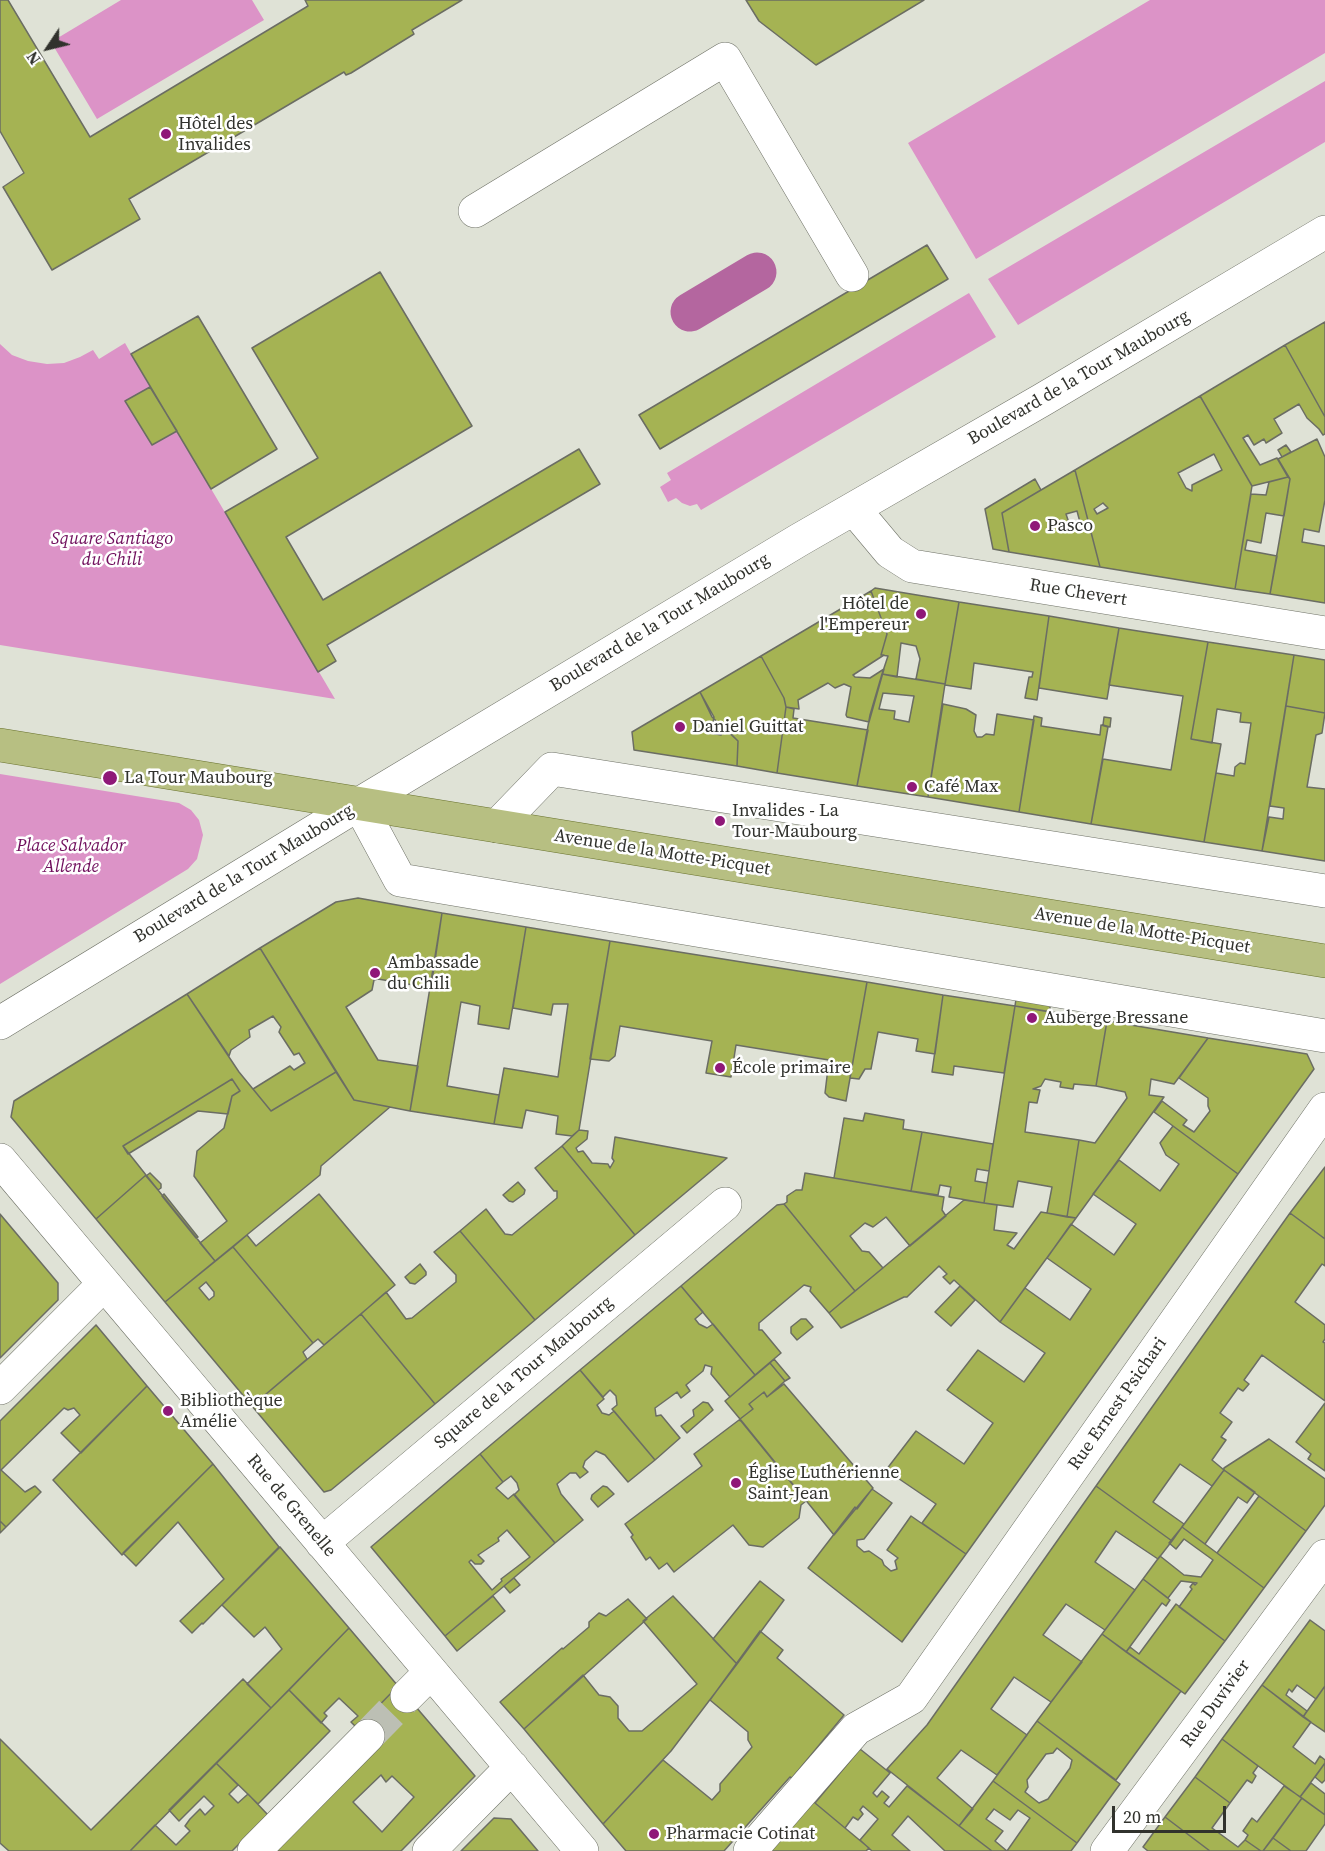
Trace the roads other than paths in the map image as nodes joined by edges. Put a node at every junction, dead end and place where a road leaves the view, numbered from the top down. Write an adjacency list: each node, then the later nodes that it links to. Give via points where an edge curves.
1 (475, 211): 3 (street, via 725,59)
2 (1325, 232): 4 (street, Boulevard de la Tour Maubourg)
3 (852, 276)
4 (854, 509): 5 (street, Rue Chevert, via 890,552 912,566); 7 (street, Boulevard de la Tour Maubourg)
5 (1325, 633)
6 (0, 745): 7 (main road, Avenue de la Motte-Picquet)
7 (359, 804): 8 (main road, Avenue de la Motte-Picquet); 11 (street, Boulevard de la Tour Maubourg); 12 (street, via 400,880)
8 (497, 826): 9 (street, via 552,769); 10 (main road, Avenue de la Motte-Picquet)
9 (1325, 891)
10 (1325, 961)
11 (0, 1023)
12 (1325, 1036)
13 (1325, 1109): 27 (street, Rue Ernest Psichari, via 911,1698 856,1729)
14 (0, 1160): 16 (street, Rue de Grenelle)
15 (725, 1204): 18 (street, Square de la Tour Maubourg)
16 (104, 1284): 17 (street); 18 (street, Rue de Grenelle)
17 (0, 1388)
18 (322, 1543): 20 (street, Rue de Grenelle)
19 (1320, 1574): 28 (street, Rue Duvivier)
20 (431, 1672): 21 (street); 23 (street, Rue de Grenelle)
21 (407, 1696)
22 (368, 1736): 24 (street)
23 (512, 1767): 25 (street); 26 (street, Rue de Grenelle)
24 (254, 1851)
25 (429, 1851)
26 (582, 1851)
27 (750, 1851)
28 (1107, 1851)

